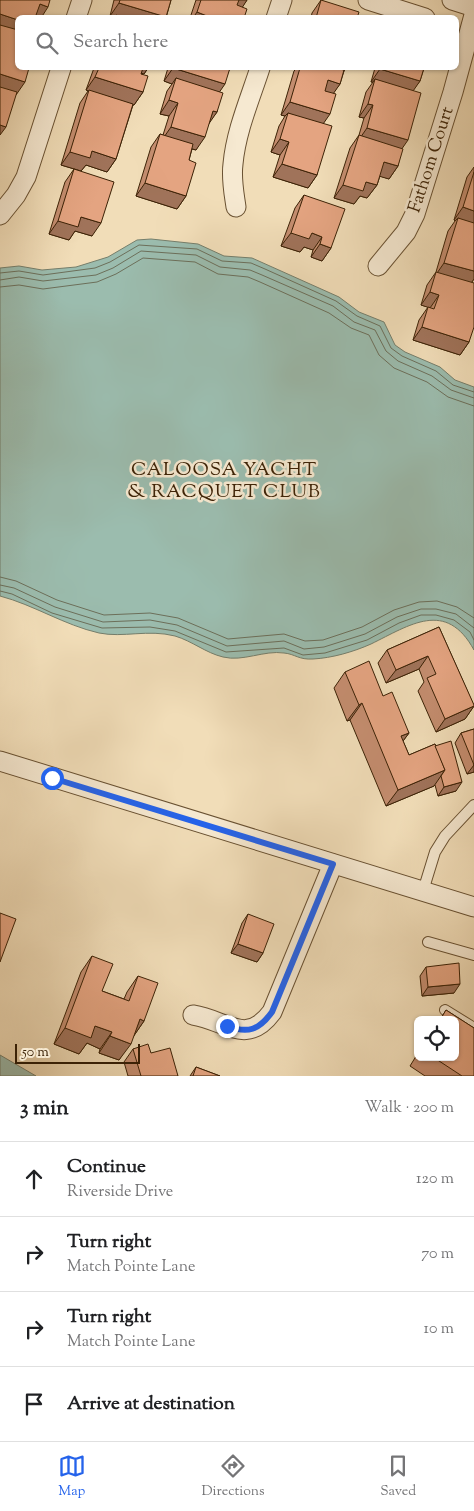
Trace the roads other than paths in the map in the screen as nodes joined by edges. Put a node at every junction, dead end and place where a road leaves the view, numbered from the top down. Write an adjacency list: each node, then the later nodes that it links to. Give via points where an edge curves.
1 (82, 0): 6 (street)
2 (282, 0): 7 (street)
3 (368, 0): 8 (street)
4 (452, 0): 5 (street)
5 (474, 7)
6 (77, 15)
7 (277, 15)
8 (415, 15)
9 (469, 27): 10 (street, Fathom Court)
10 (459, 62)
11 (60, 70): 15 (street, via 26,178)
12 (259, 70): 14 (street, via 233,164)
13 (457, 70): 16 (street, Fathom Court, via 415,214 406,232)
14 (236, 207)
15 (0, 215)
16 (378, 266)
17 (0, 762): 19 (street)
18 (474, 805): 20 (lane, via 444,836 435,852)
19 (333, 864): 20 (street); 25 (street, via 272,1012 264,1024 241,1031)
20 (423, 891): 21 (street)
21 (474, 907)
22 (428, 942): 23 (lane)
23 (474, 955)
24 (445, 1010): 26 (lane)
25 (193, 1015)
26 (474, 1028)

